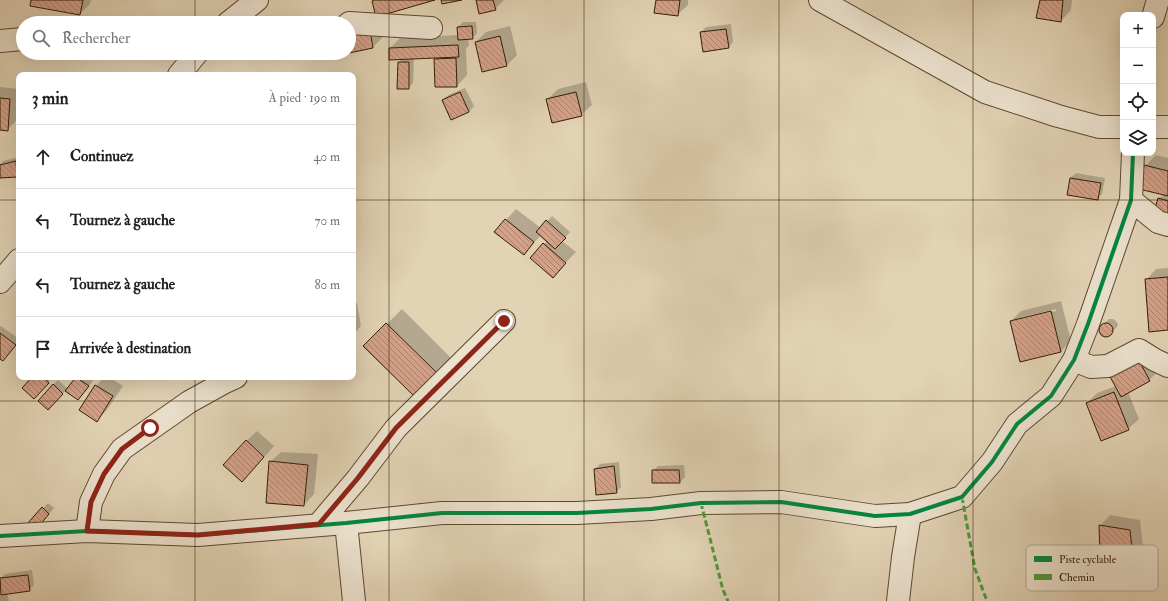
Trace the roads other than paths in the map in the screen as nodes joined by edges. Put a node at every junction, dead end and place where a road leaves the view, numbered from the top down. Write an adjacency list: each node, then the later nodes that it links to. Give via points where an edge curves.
1 (257, 0): 5 (street)
2 (820, 0): 12 (street, via 985,92 1099,127)
3 (1158, 0): 4 (street)
4 (1154, 12)
5 (237, 16)
6 (356, 23): 7 (street)
7 (431, 28)
8 (16, 40): 9 (street)
9 (0, 41)
10 (191, 60): 11 (street)
11 (181, 72)
12 (1120, 127)
13 (1156, 127): 14 (street)
14 (1168, 127)
15 (1134, 156): 16 (street)
16 (1131, 200): 17 (street, via 1158,222); 21 (street)
17 (1168, 225)
18 (16, 263): 19 (street)
19 (0, 282)
20 (504, 321): 26 (street, via 396,428)
21 (1074, 360): 22 (street, via 1092,367 1108,366 1139,350); 24 (street, via 1051,396 1017,424 992,462 962,497)
22 (1168, 366)
23 (229, 380): 27 (street, via 189,402 122,449 104,474 91,502)
24 (910, 514): 25 (street, via 875,516 780,502 701,503 577,514 442,512); 30 (street)
25 (346, 523): 26 (street); 29 (street)
26 (319, 524): 27 (street, via 198,535)
27 (87, 531): 28 (street)
28 (0, 536)
29 (354, 601)
30 (898, 601)

